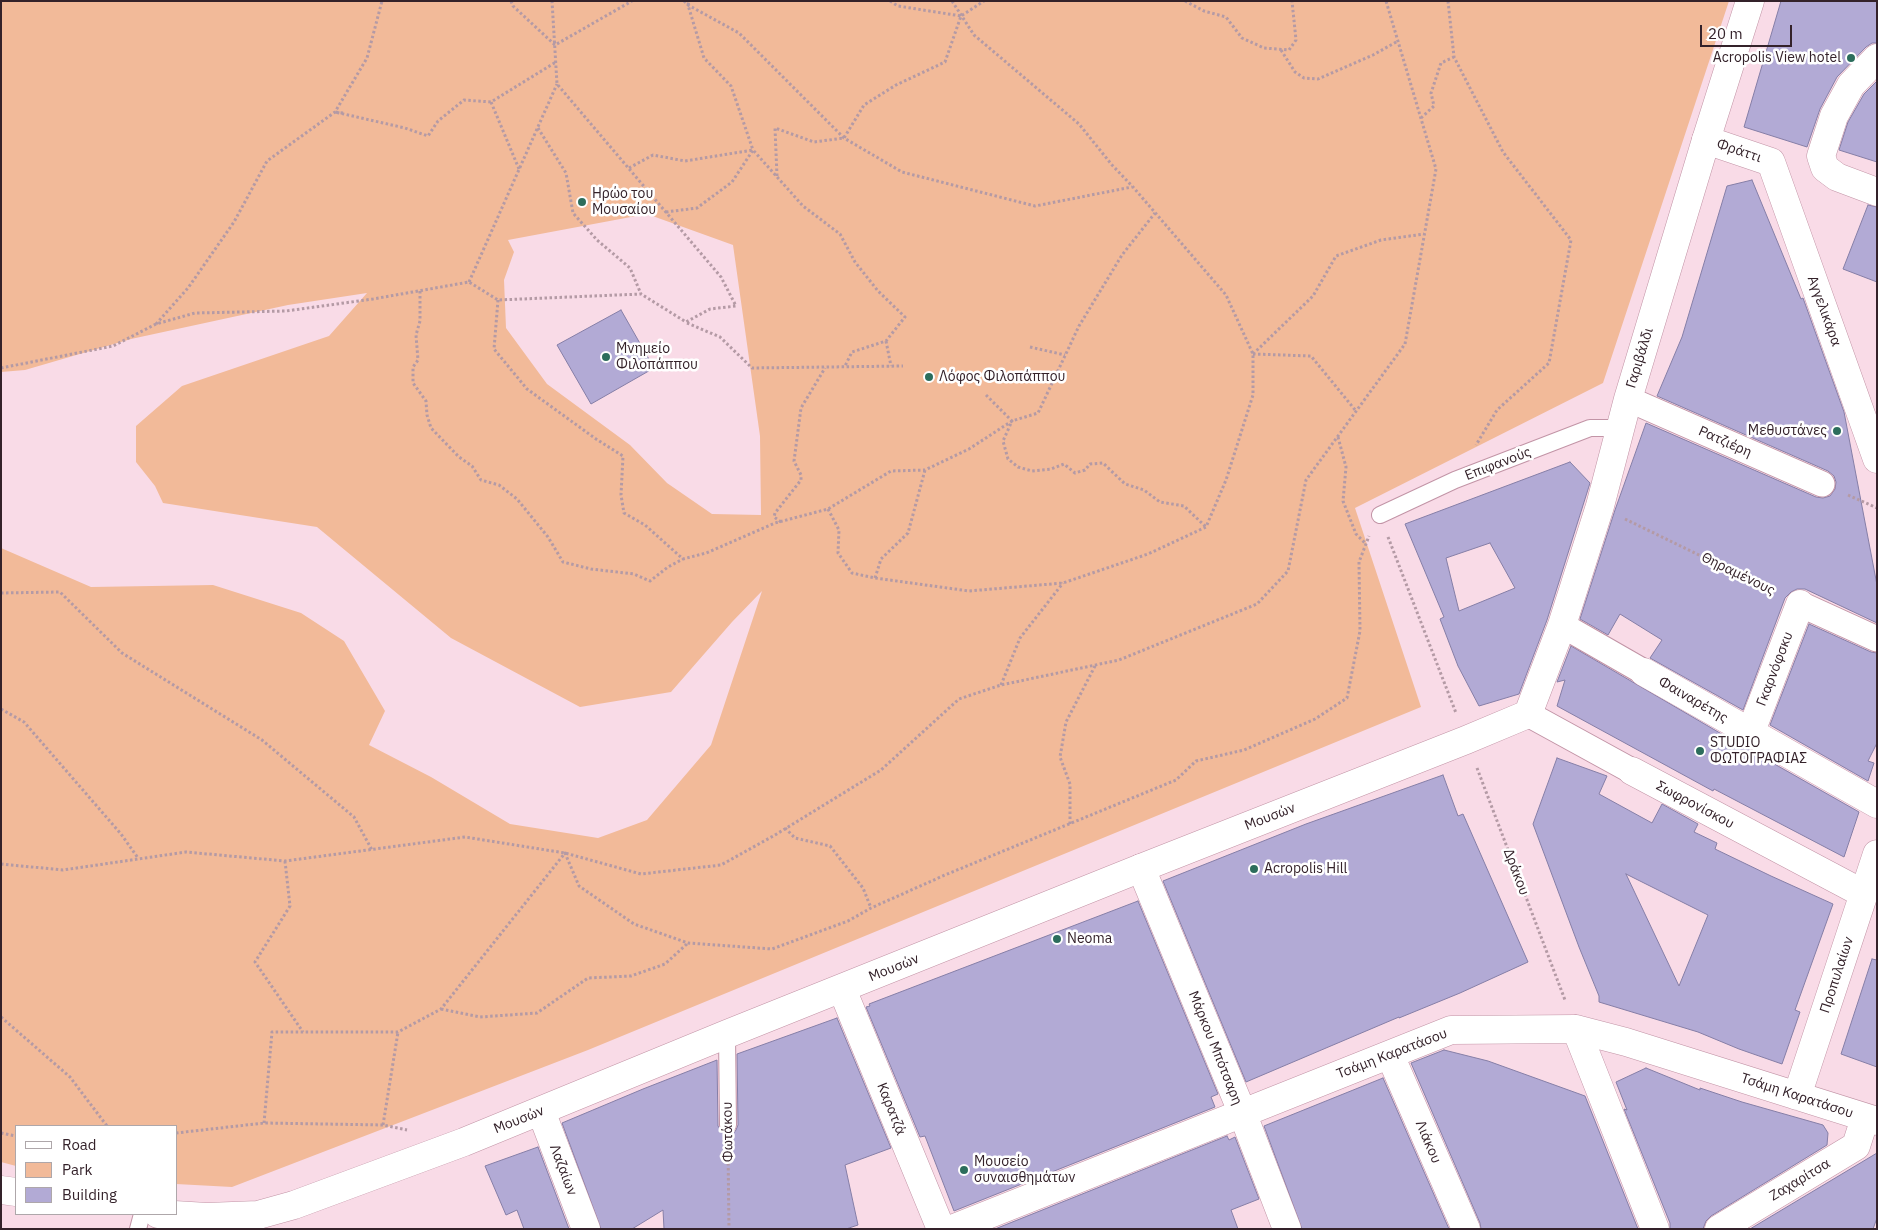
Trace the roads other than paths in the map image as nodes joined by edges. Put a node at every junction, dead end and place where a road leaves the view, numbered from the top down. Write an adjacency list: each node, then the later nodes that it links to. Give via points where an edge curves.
1 (1750, 1): 3 (street, Γαριβάλδι)
2 (1877, 58): 5 (street, via 1851,85 1834,116 1821,156 1825,168 1837,177)
3 (1706, 140): 4 (street, Φράττι); 6 (street, Γαριβάλδι)
4 (1771, 162): 8 (street, Αγγελικάρα)
5 (1877, 192)
6 (1628, 399): 7 (street, Γαριβάλδι); 9 (street, Ρατζιέρη)
7 (1620, 428): 10 (lane, Επιφανούς, via 1590,428 1455,480); 12 (street, Γαριβάλδι, via 1600,506)
8 (1877, 459)
9 (1822, 484)
10 (1380, 515)
11 (1800, 604): 13 (street); 16 (street, Γκαρνόφσκυ)
12 (1562, 625): 14 (street, Φαιναρέτης); 15 (street, Γαριβάλδι)
13 (1877, 638)
14 (1644, 672): 16 (street, Φαιναρέτης)
15 (1528, 714): 17 (street, Σωφρονίσκου); 20 (street, Μουσών)
16 (1750, 734): 18 (street, Φαιναρέτης)
17 (1632, 771): 21 (street, Σωφρονίσκου)
18 (1877, 804)
19 (1877, 854): 21 (street, Προπυλαίων)
20 (1141, 868): 22 (street, Μουσών); 28 (street, Μάρκου Μπότσαρη)
21 (1864, 894): 26 (street, Προπυλαίων)
22 (842, 989): 24 (street, Μουσών); 38 (street, Καρατζά)
23 (1576, 1029): 25 (street, Τσάμη Καρατάσου, via 1451,1030); 26 (street, Τσάμη Καρατάσου); 42 (street)
24 (727, 1034): 27 (street, Μουσών); 30 (lane, Φωτάκου)
25 (1390, 1055): 28 (street, Τσάμη Καρατάσου); 41 (street, Λιάκου)
26 (1798, 1096): 29 (street, Τσάμη Καρατάσου)
27 (541, 1111): 35 (street, Μουσών); 37 (street, Λαζαίων)
28 (1242, 1112): 39 (street, Τσάμη Καρατάσου); 40 (street, Μάρκου Μπότσαρη)
29 (1871, 1119): 43 (street, Ζαχαρίτσα, via 1856,1146)
30 (728, 1125)
31 (1, 1190): 32 (street)
32 (15, 1192)
33 (142, 1215): 36 (lane)
34 (174, 1215): 35 (street, Μουσών)
35 (256, 1222)
36 (138, 1229)
37 (586, 1229)
38 (940, 1229)
39 (952, 1229)
40 (1287, 1229)
41 (1466, 1229)
42 (1655, 1229)
43 (1719, 1229)

